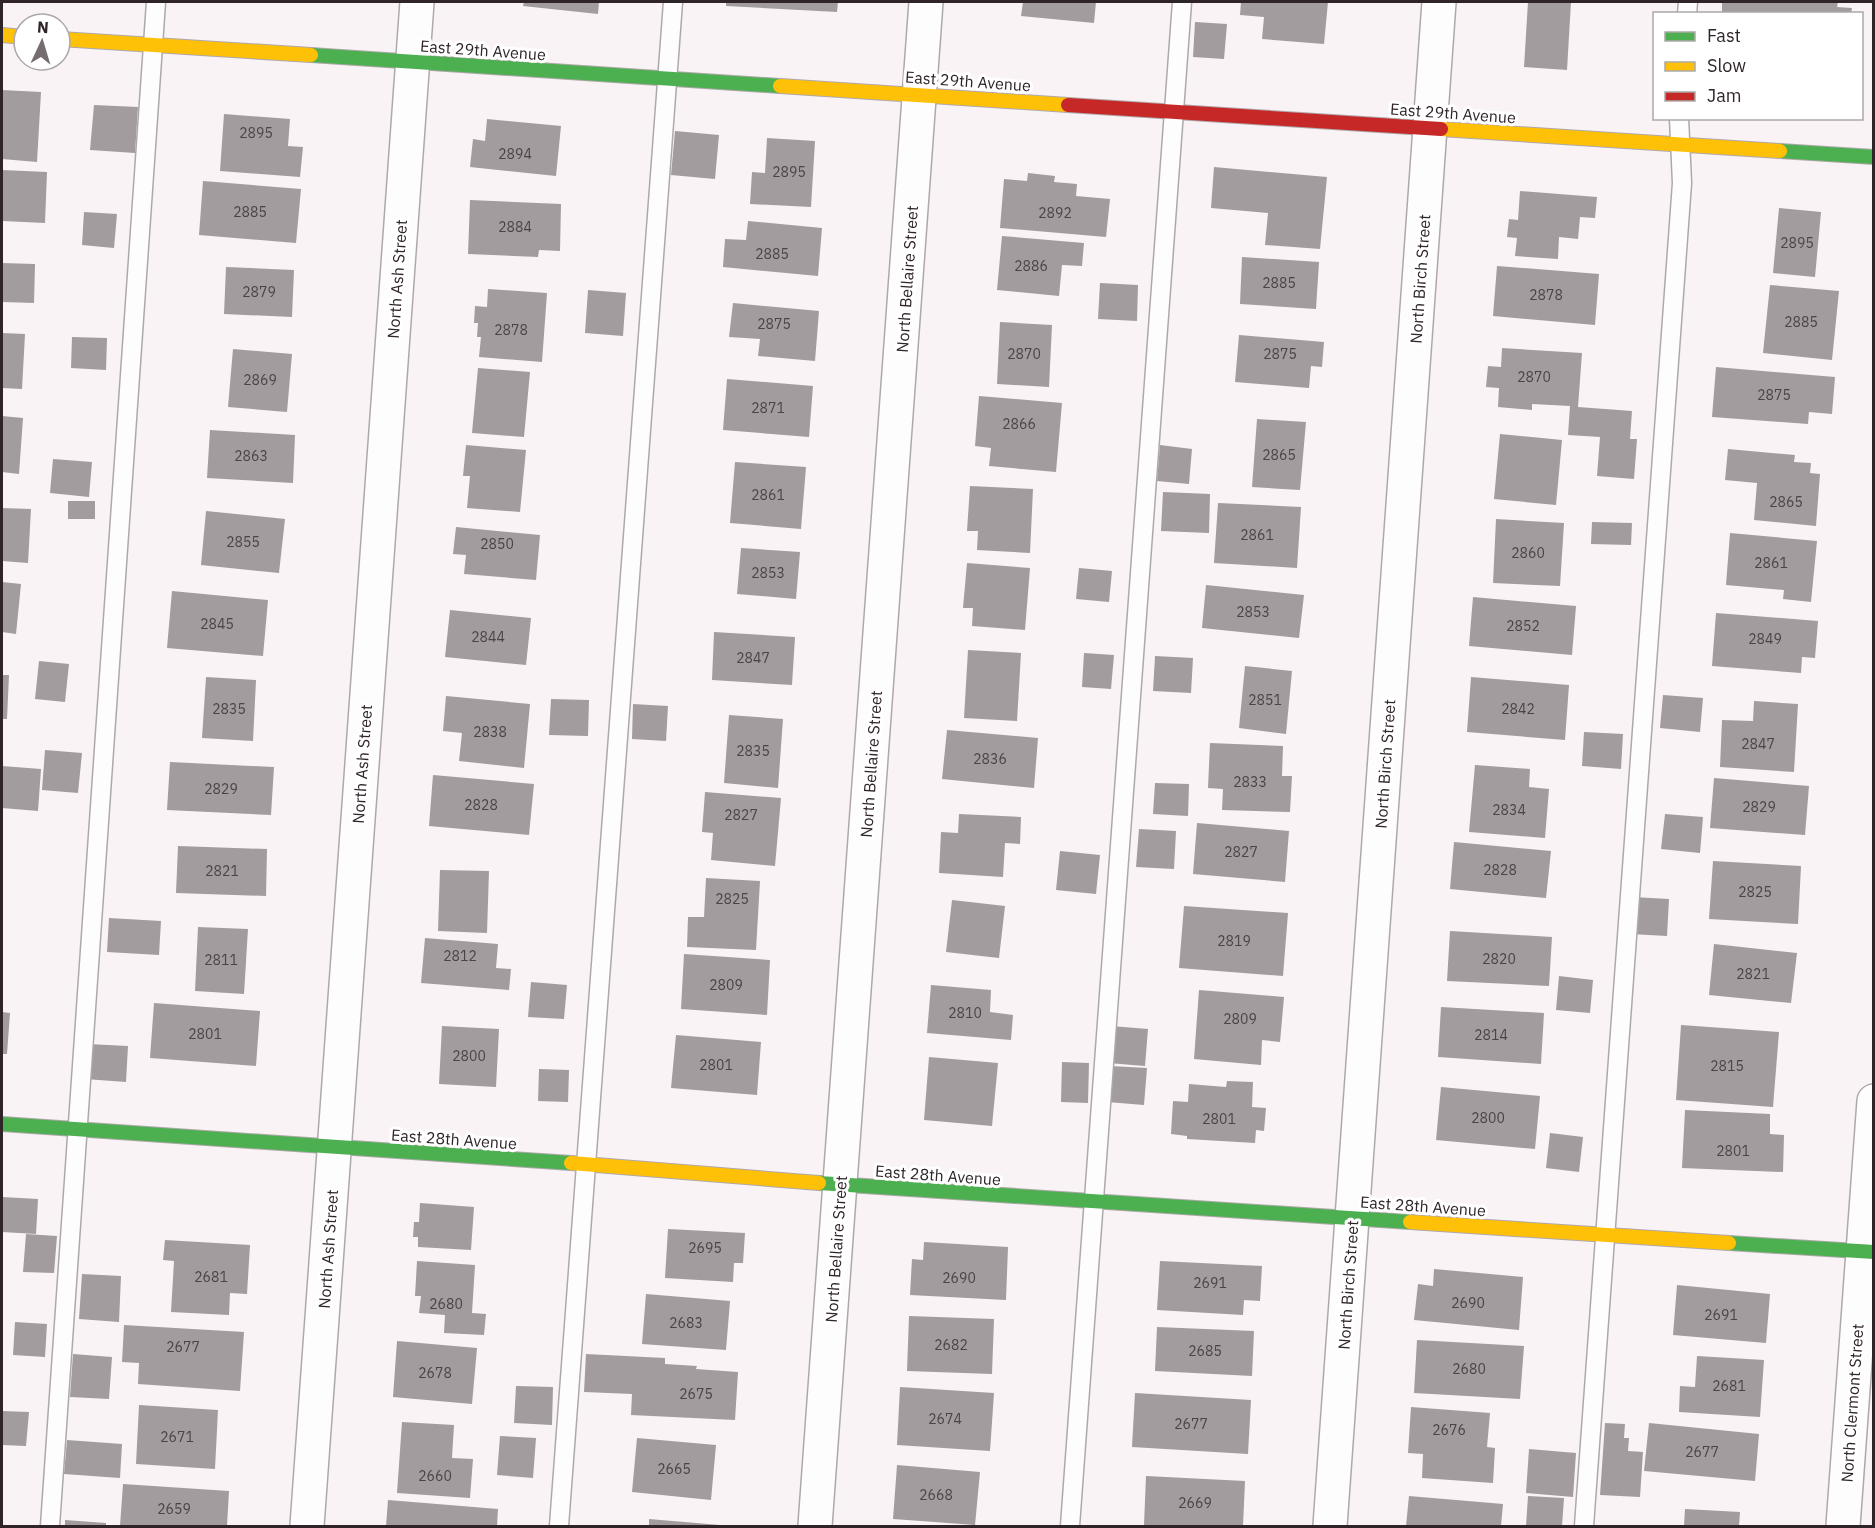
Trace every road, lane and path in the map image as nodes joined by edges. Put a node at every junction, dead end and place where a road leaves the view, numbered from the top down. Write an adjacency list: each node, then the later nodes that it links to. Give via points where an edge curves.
1 (156, 2): 8 (lane)
2 (417, 2): 9 (street, North Ash Street)
3 (673, 2): 10 (lane)
4 (926, 2): 11 (street, North Bellaire Street)
5 (1182, 2): 12 (lane)
6 (1439, 2): 14 (street, North Birch Street)
7 (72, 40): 8 (street, East 29th Avenue)
8 (153, 45): 9 (street, East 29th Avenue); 19 (lane)
9 (413, 62): 10 (street, East 29th Avenue); 20 (street, North Ash Street)
10 (668, 78): 11 (street, East 29th Avenue); 21 (lane)
11 (920, 95): 12 (street, East 29th Avenue); 22 (street, North Bellaire Street)
12 (1174, 111): 14 (street, East 29th Avenue); 23 (lane)
13 (1679, 120): 15 (lane)
14 (1431, 129): 15 (street, East 29th Avenue); 24 (street, North Birch Street)
15 (1681, 145): 16 (street, East 29th Avenue); 25 (lane, via 1682,183)
16 (1874, 157)
17 (1874, 1101): 26 (street, North Clermont Street)
18 (2, 1124): 19 (street, East 28th Avenue)
19 (79, 1130): 20 (street, East 28th Avenue); 27 (lane)
20 (335, 1148): 21 (street, East 28th Avenue); 28 (street, North Ash Street)
21 (585, 1164): 22 (street, East 28th Avenue); 29 (lane)
22 (841, 1185): 23 (street, East 28th Avenue); 30 (street, North Bellaire Street)
23 (1093, 1201): 24 (street, East 28th Avenue); 31 (lane)
24 (1353, 1218): 25 (street, East 28th Avenue); 32 (street, North Birch Street)
25 (1605, 1235): 26 (street, East 28th Avenue); 33 (lane)
26 (1868, 1251): 34 (street, North Clermont Street)
27 (50, 1527)
28 (307, 1527)
29 (559, 1527)
30 (815, 1527)
31 (1070, 1527)
32 (1330, 1527)
33 (1584, 1527)
34 (1843, 1527)

